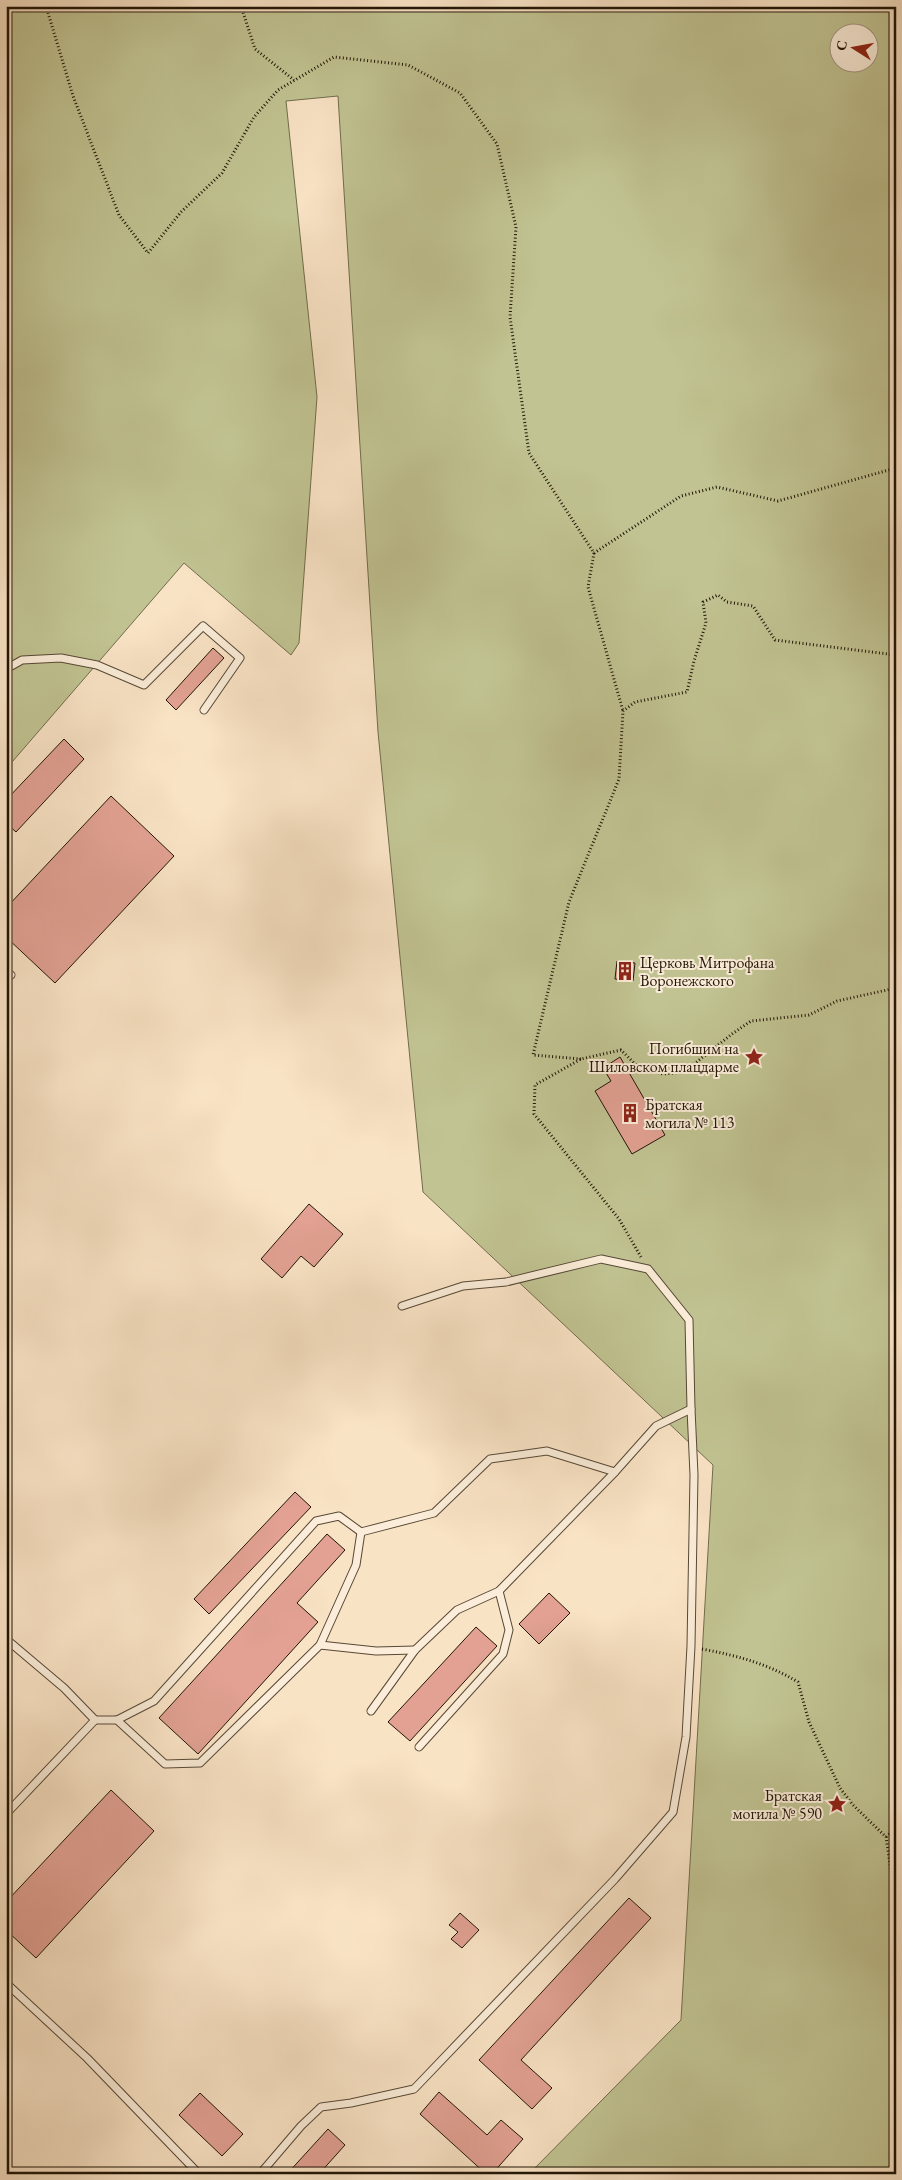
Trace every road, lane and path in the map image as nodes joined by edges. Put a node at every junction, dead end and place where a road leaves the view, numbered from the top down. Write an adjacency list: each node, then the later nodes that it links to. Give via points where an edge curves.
1 (46, 6): 3 (path, via 73,96 119,215 148,253 181,212 222,173 254,117 278,90)
2 (240, 6): 3 (path, via 255,49)
3 (294, 80): 5 (path, via 334,57 408,65 460,93 497,144 516,227 510,318 530,453)
4 (896, 468): 5 (path, via 778,501 717,487 680,496)
5 (594, 553): 9 (path, via 588,587)
6 (896, 655): 9 (path, via 775,640 753,606 727,602 718,595 703,602 706,624 688,692 635,702)
7 (6, 669): 8 (lane, via 22,660 61,658 97,665 144,685 203,626 240,658)
8 (204, 710)
9 (623, 711): 11 (path, via 619,779 569,902 533,1055)
10 (896, 988): 11 (path, via 837,1001 809,1015 751,1021 684,1072 663,1074 637,1066 621,1050)
11 (581, 1059): 12 (path, via 535,1084 534,1114 619,1219)
12 (648, 1269): 13 (lane, via 601,1259 506,1282 463,1286); 14 (lane, via 689,1320)
13 (402, 1306)
14 (690, 1408): 15 (lane, via 656,1426); 20 (lane, via 694,1475)
15 (615, 1472): 16 (lane, via 547,1451 490,1459 434,1513); 17 (lane)
16 (361, 1532): 19 (lane, via 356,1565); 24 (lane, via 339,1516 316,1521 154,1701)
17 (499, 1591): 21 (lane, via 457,1610); 25 (lane, via 509,1630 504,1654)
18 (6, 1639): 23 (lane, via 64,1688)
19 (320, 1645): 21 (lane, via 376,1651); 24 (lane, via 200,1764 165,1764)
20 (691, 1646): 28 (path, via 750,1659 776,1668 798,1682 809,1722 840,1788); 32 (lane, via 686,1738 674,1812 615,1879 414,2089 321,2107 300,2126)
21 (415, 1650): 22 (lane)
22 (371, 1711)
23 (95, 1720): 24 (lane); 26 (lane)
24 (117, 1720)
25 (419, 1747)
26 (6, 1814)
27 (896, 1828): 28 (path)
28 (886, 1837): 29 (path)
29 (896, 1904)
30 (6, 1982): 31 (lane, via 87,2058)
31 (199, 2174)
32 (260, 2174)

